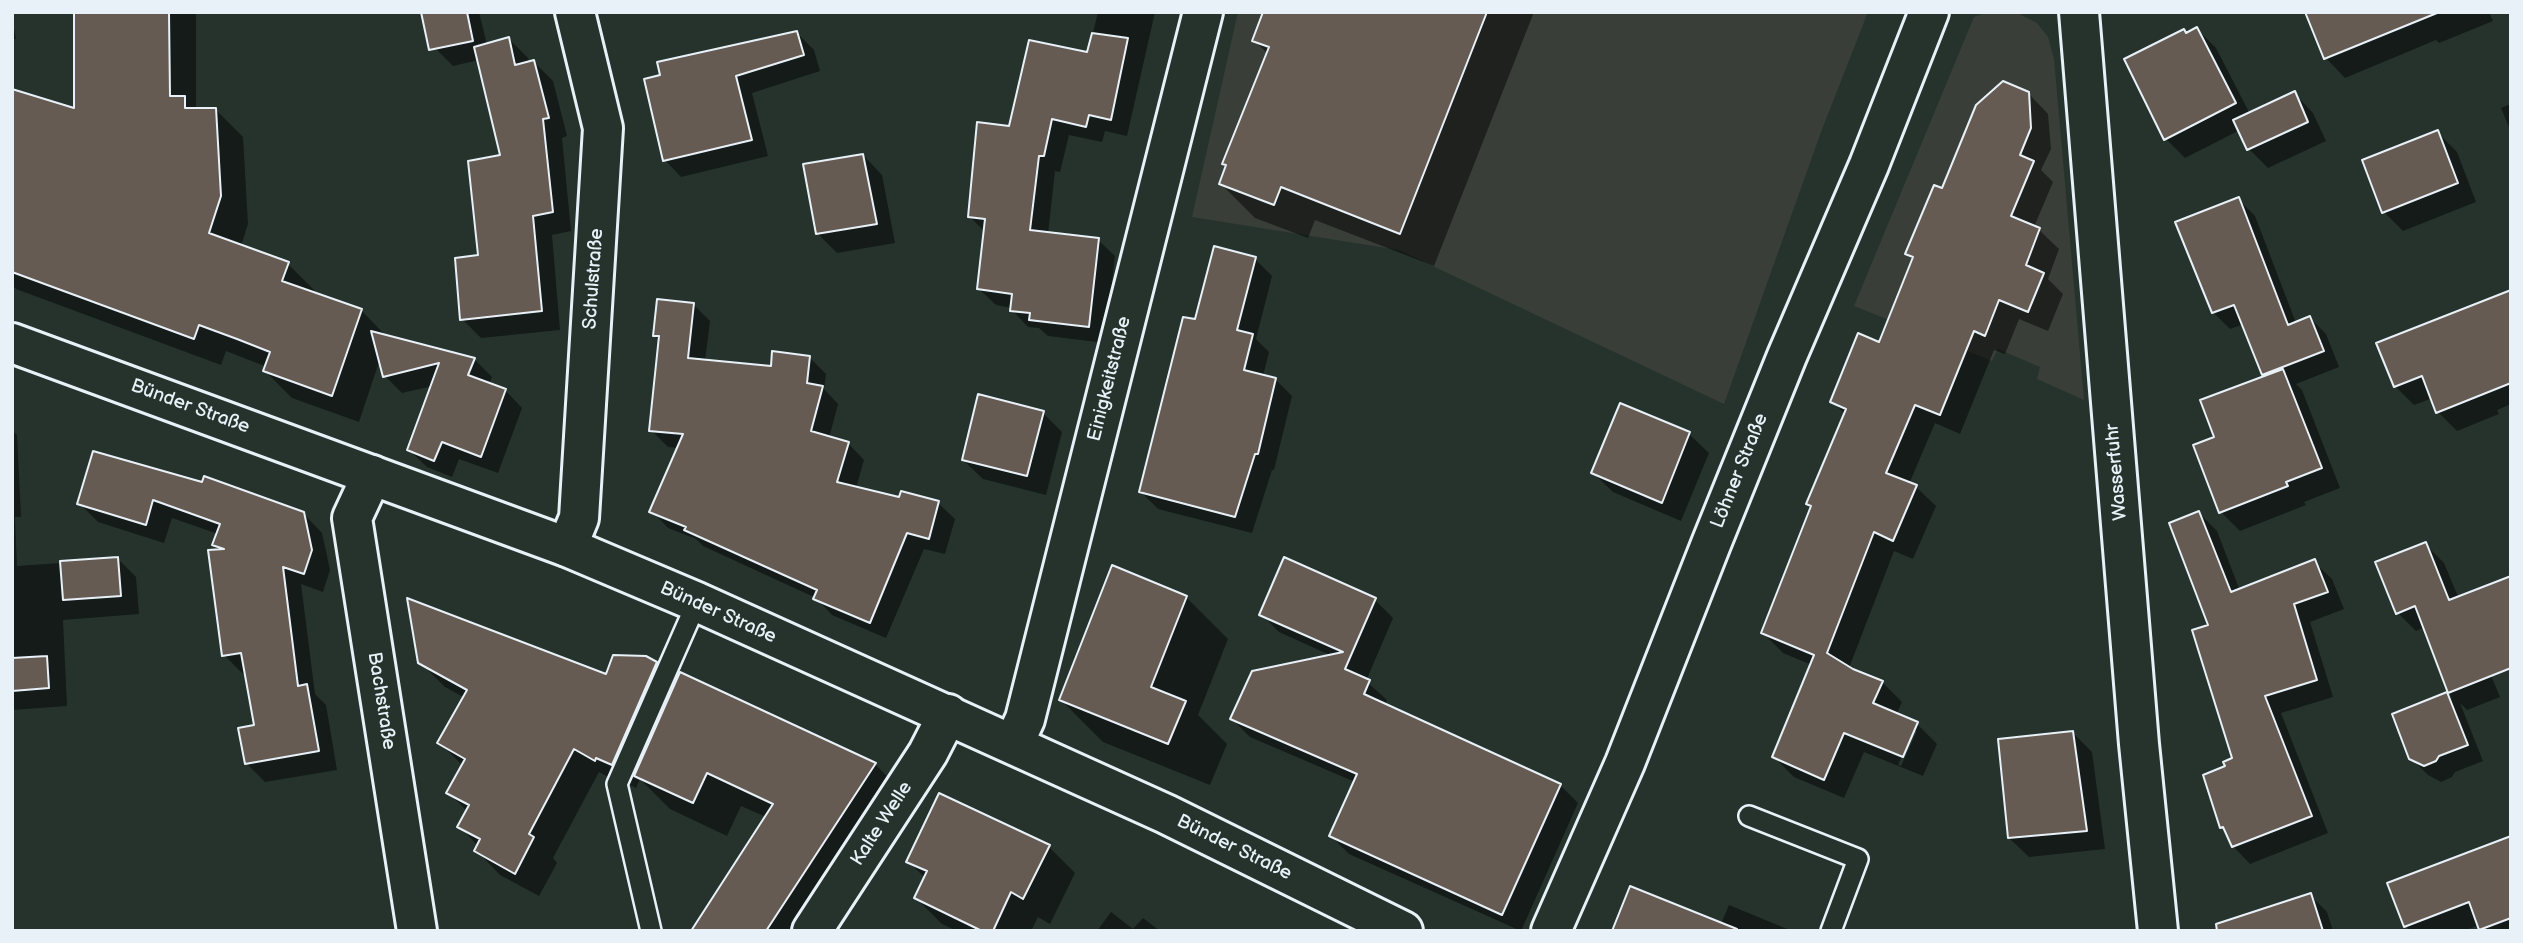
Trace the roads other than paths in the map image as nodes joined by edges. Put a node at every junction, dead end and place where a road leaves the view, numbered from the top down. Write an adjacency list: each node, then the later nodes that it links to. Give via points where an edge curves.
1 (575, 12): 7 (street, Schulstraße, via 603,128 579,518)
2 (1203, 12): 10 (street, Einigkeitstraße, via 1028,706)
3 (1929, 12): 16 (street, Löhner Straße, via 1625,763)
4 (2079, 12): 18 (street, Wasserfuhr)
5 (12, 343): 6 (street, Bünder Straße)
6 (372, 475): 7 (street, Bünder Straße); 12 (street, Bachstraße, via 352,518)
7 (567, 547): 8 (street, Bünder Straße)
8 (697, 602): 9 (street, Bünder Straße); 13 (lane, via 617,784)
9 (948, 714): 10 (street, Bünder Straße); 14 (street, Kalte Welle, via 929,753)
10 (1014, 743): 15 (street, Bünder Straße)
11 (1749, 816): 17 (lane, via 1858,859)
12 (417, 931)
13 (651, 931)
14 (811, 931)
15 (1403, 931)
16 (1551, 931)
17 (1830, 931)
18 (2158, 931)

